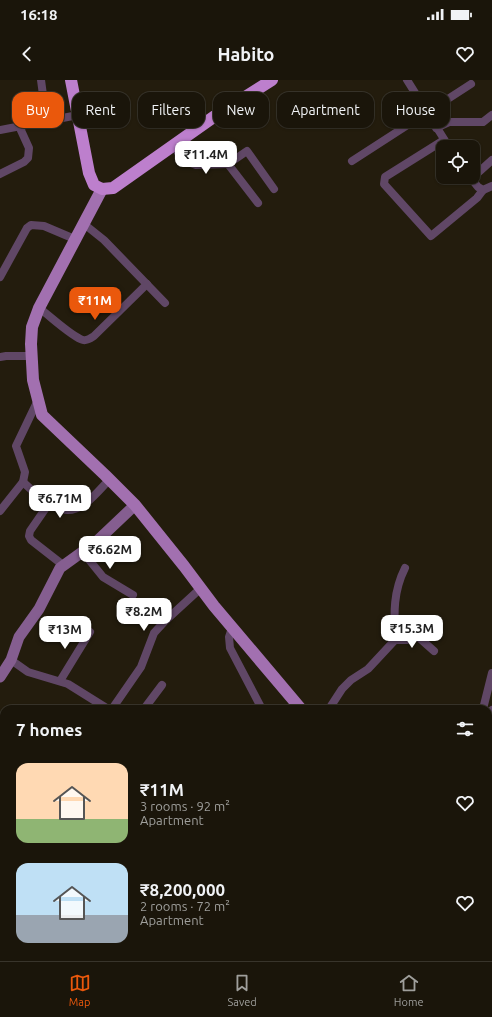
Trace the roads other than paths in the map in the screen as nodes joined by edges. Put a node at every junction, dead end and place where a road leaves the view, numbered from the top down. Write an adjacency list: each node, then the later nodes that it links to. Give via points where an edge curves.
1 (41, 80): 6 (street)
2 (71, 80): 7 (highway)
3 (272, 80): 19 (highway)
4 (407, 80): 8 (street)
5 (472, 84): 9 (street)
6 (43, 92)
7 (73, 92)
8 (414, 92)
9 (450, 99)
10 (492, 115): 11 (street, via 483,122)
11 (450, 122)
12 (12, 127): 17 (street)
13 (20, 128): 25 (street, via 29,148 28,158)
14 (80, 128): 28 (highway, via 89,174 94,185)
15 (405, 128): 22 (street)
16 (436, 128): 18 (street)
17 (0, 130)
18 (445, 140)
19 (174, 145): 23 (street, via 183,160 189,164); 28 (highway, via 113,188)
20 (436, 149): 30 (street, via 385,177 384,184 430,236 477,198)
21 (492, 160): 24 (street)
22 (352, 161)
23 (228, 164): 29 (street, via 247,151); 31 (street)
24 (480, 170)
25 (0, 174)
26 (476, 184): 30 (street)
27 (492, 186): 30 (street)
28 (102, 189): 32 (main road)
29 (274, 189)
30 (483, 190)
31 (258, 203)
32 (84, 224): 33 (main road); 35 (street, via 104,240)
33 (76, 240): 34 (street, via 44,226 31,225); 37 (main road)
34 (0, 278)
35 (147, 284): 36 (street); 37 (street, via 88,340 75,336)
36 (165, 303)
37 (39, 308): 38 (main road, via 32,327)
38 (32, 356): 39 (street); 40 (main road, via 33,380)
39 (0, 358)
40 (38, 400): 41 (main road, via 42,415); 42 (street, via 16,446 25,472)
41 (110, 479): 43 (street, via 88,501 72,510 62,509 52,502); 44 (main road)
42 (23, 482): 43 (street); 45 (street)
43 (48, 505): 47 (street, via 29,536)
44 (134, 506): 46 (street, via 96,542); 49 (main road)
45 (0, 511)
46 (82, 551): 47 (street); 50 (street, via 103,576)
47 (63, 565): 55 (street, via 20,637)
48 (405, 568): 53 (street, via 396,591)
49 (201, 588): 51 (main road); 61 (street, via 154,633 141,667)
50 (132, 595)
51 (232, 628): 63 (street, via 228,637 230,648); 64 (main road)
52 (90, 632): 58 (street)
53 (395, 640): 54 (street, via 407,640 416,635); 65 (street, via 368,669 342,689)
54 (434, 651)
55 (11, 660): 57 (street); 58 (street, via 28,672)
56 (492, 673): 66 (street)
57 (0, 677)
58 (60, 681): 60 (street)
59 (162, 685): 62 (street)
60 (102, 705)
61 (115, 705)
62 (147, 705)
63 (260, 705)
64 (298, 705)
65 (334, 705)
66 (483, 705)

